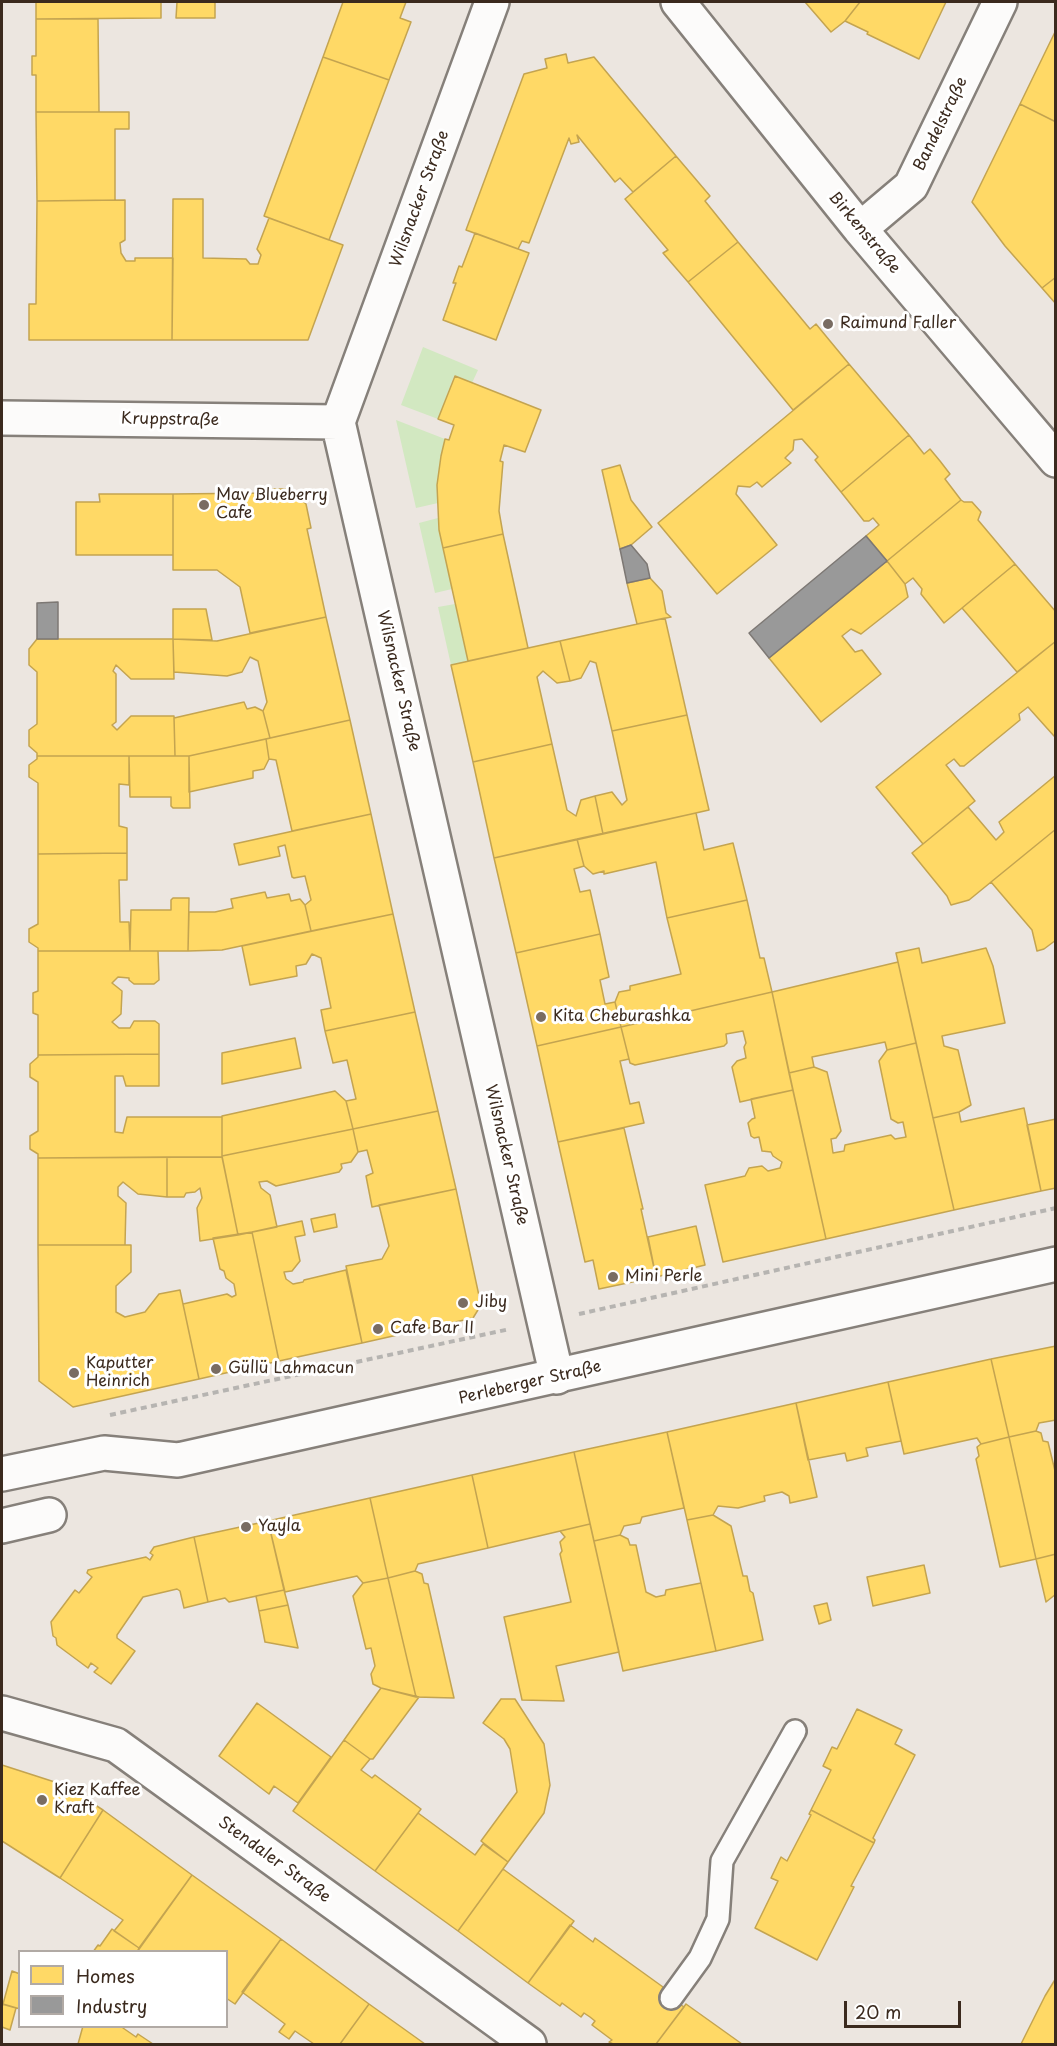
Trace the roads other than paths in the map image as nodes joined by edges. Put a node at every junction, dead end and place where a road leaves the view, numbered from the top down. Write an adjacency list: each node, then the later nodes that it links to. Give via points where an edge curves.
1 (492, 2): 6 (street, Wilsnacker Straße)
2 (678, 2): 4 (street, Birkenstraße)
3 (1000, 2): 4 (street, Bandelstraße, via 911,186)
4 (860, 229): 7 (street, Birkenstraße)
5 (2, 418): 6 (street, Kruppstraße)
6 (338, 422): 9 (street, Wilsnacker Straße)
7 (1056, 460)
8 (1056, 1264): 9 (street, Perleberger Straße)
9 (557, 1377): 10 (street, Perleberger Straße, via 178,1460 104,1453)
10 (2, 1474)
11 (49, 1515): 12 (street)
12 (2, 1526)
13 (2, 1713): 16 (street, Stendaler Straße, via 116,1745)
14 (795, 1731): 15 (lane, via 722,1861 718,1919 700,1958)
15 (671, 1998)
16 (529, 2044)

